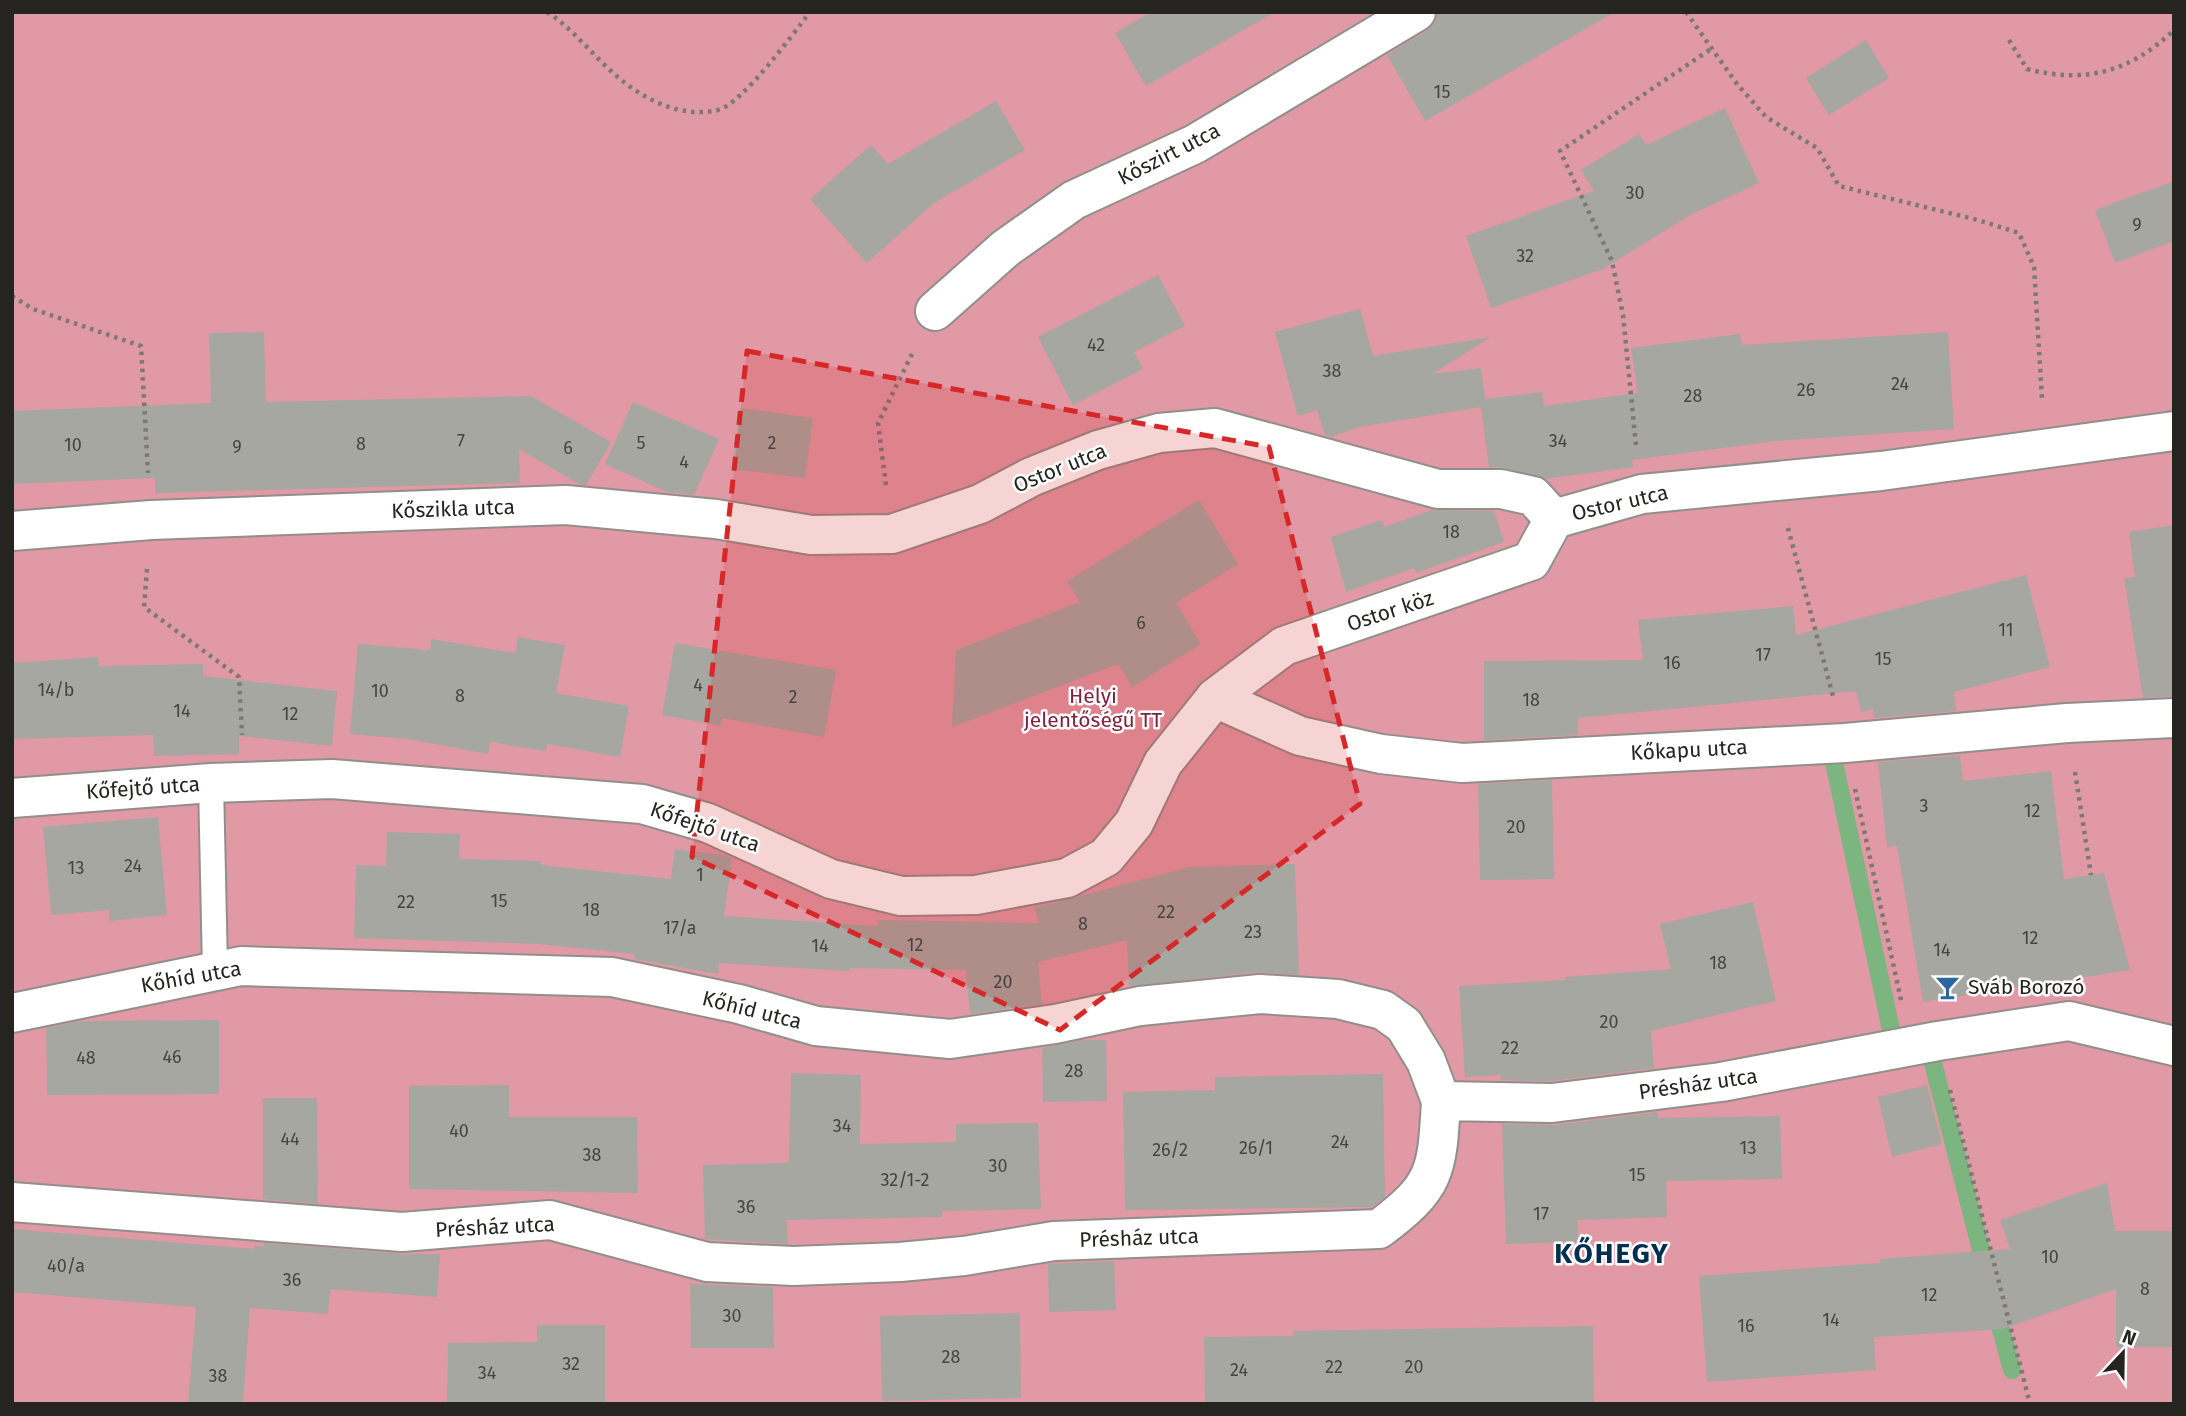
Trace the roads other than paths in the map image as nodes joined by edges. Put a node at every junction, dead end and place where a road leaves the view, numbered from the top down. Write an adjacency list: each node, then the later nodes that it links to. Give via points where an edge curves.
1 (1416, 12): 2 (street, Kőszirt utca, via 1195,144 1074,200 1006,248)
2 (935, 311)
3 (2174, 431): 4 (street, Ostor utca, via 1881,471 1642,494)
4 (1554, 519): 6 (street, Ostor utca, via 1533,496 1501,489 1438,489 1215,428 1159,433 1098,450 981,503); 7 (street, Ostor köz, via 1531,561 1284,646)
5 (12, 531): 6 (street, Kőszikla utca, via 151,520 566,505 716,519 811,535)
6 (892, 534)
7 (1215, 698): 8 (street, Kőkapu utca, via 1300,736 1381,754 1462,763 1845,743); 9 (street, Kőfejtő utca, via 1163,763 1134,823 1106,857 1067,877 976,895 901,896 831,878 708,823 642,804 332,779)
8 (2174, 718)
9 (223, 782): 10 (street, Kőfejtő utca); 11 (lane)
10 (12, 798)
11 (215, 970): 12 (street, Kőhíd utca); 14 (street, Kőhíd utca, via 241,966 612,977 816,1026 950,1039 1139,1006 1259,994 1338,999 1383,1010 1404,1025 1426,1060)
12 (12, 1013)
13 (2174, 1046): 14 (street, Présház utca, via 2069,1021 1721,1082 1552,1103)
14 (1441, 1101): 15 (street, Présház utca, via 1430,1182 1379,1229 1054,1241 964,1256 793,1266 708,1262 550,1220 402,1232)
15 (12, 1202)

